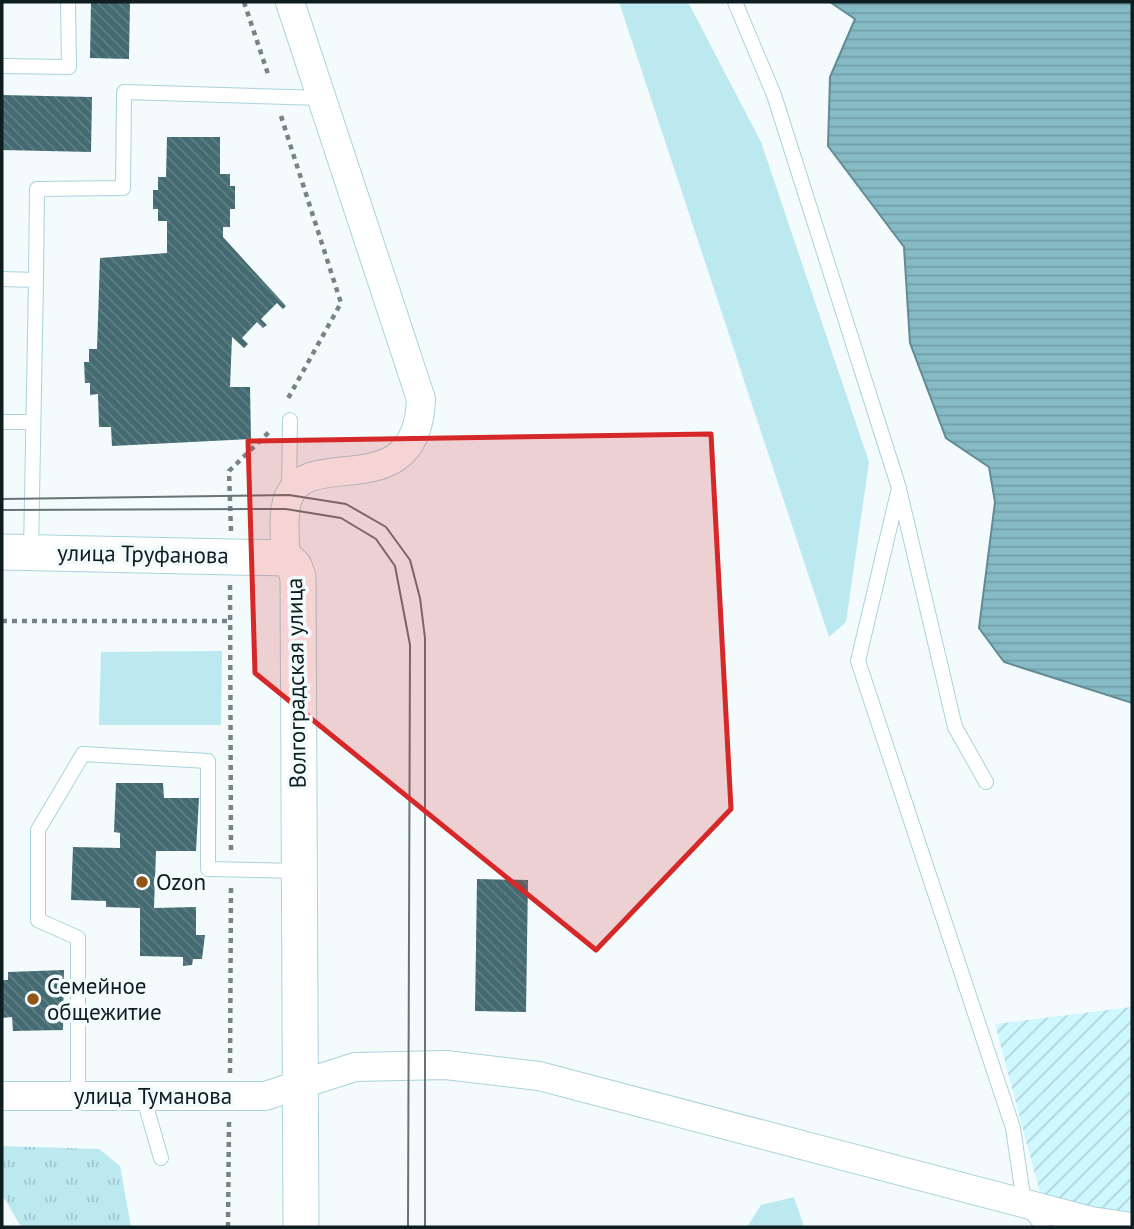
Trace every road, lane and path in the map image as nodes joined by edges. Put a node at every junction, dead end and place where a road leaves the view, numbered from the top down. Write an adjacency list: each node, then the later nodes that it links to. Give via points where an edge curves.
1 (68, 2): 5 (lane, via 69,67)
2 (244, 2): 6 (path)
3 (290, 2): 7 (street)
4 (735, 2): 15 (lane, via 774,95)
5 (2, 66)
6 (274, 95): 7 (lane); 9 (lane, via 124,92 123,188 37,189); 10 (path, via 341,303)
7 (322, 97): 16 (street, via 421,399 420,422 410,442 393,459 361,472 311,474)
8 (2, 279): 9 (lane)
9 (36, 280): 13 (lane)
10 (285, 405)
11 (290, 420): 16 (lane)
12 (2, 422): 13 (lane)
13 (33, 422): 18 (lane)
14 (273, 427): 17 (path, via 266,439 229,471)
15 (899, 488): 23 (lane, via 955,727); 32 (lane, via 858,661 1013,1128)
16 (289, 495): 19 (street, Волгоградская улица)
17 (231, 536)
18 (17, 552): 19 (street, улица Труфанова)
19 (285, 558): 25 (street, Волгоградская улица, via 298,577)
20 (230, 574): 22 (path)
21 (2, 621): 22 (path)
22 (230, 621): 24 (path)
23 (986, 782)
24 (232, 870): 25 (lane); 28 (lane, via 208,869 208,761 83,754 38,830 38,920 78,938); 30 (path)
25 (299, 871): 26 (street, Волгоградская улица)
26 (302, 1085): 30 (street, улица Туманова, via 265,1096); 32 (street, улица Туманова, via 355,1067 446,1065 539,1076); 34 (street, Волгоградская улица)
27 (2, 1096): 28 (street, улица Туманова)
28 (78, 1096): 29 (street, улица Туманова)
29 (143, 1096): 30 (street, улица Туманова); 31 (lane)
30 (229, 1096): 33 (path)
31 (161, 1158)
32 (1024, 1203): 35 (lane); 36 (street, улица Туманова)
33 (228, 1227)
34 (301, 1227)
35 (1042, 1227)
36 (1132, 1227)

